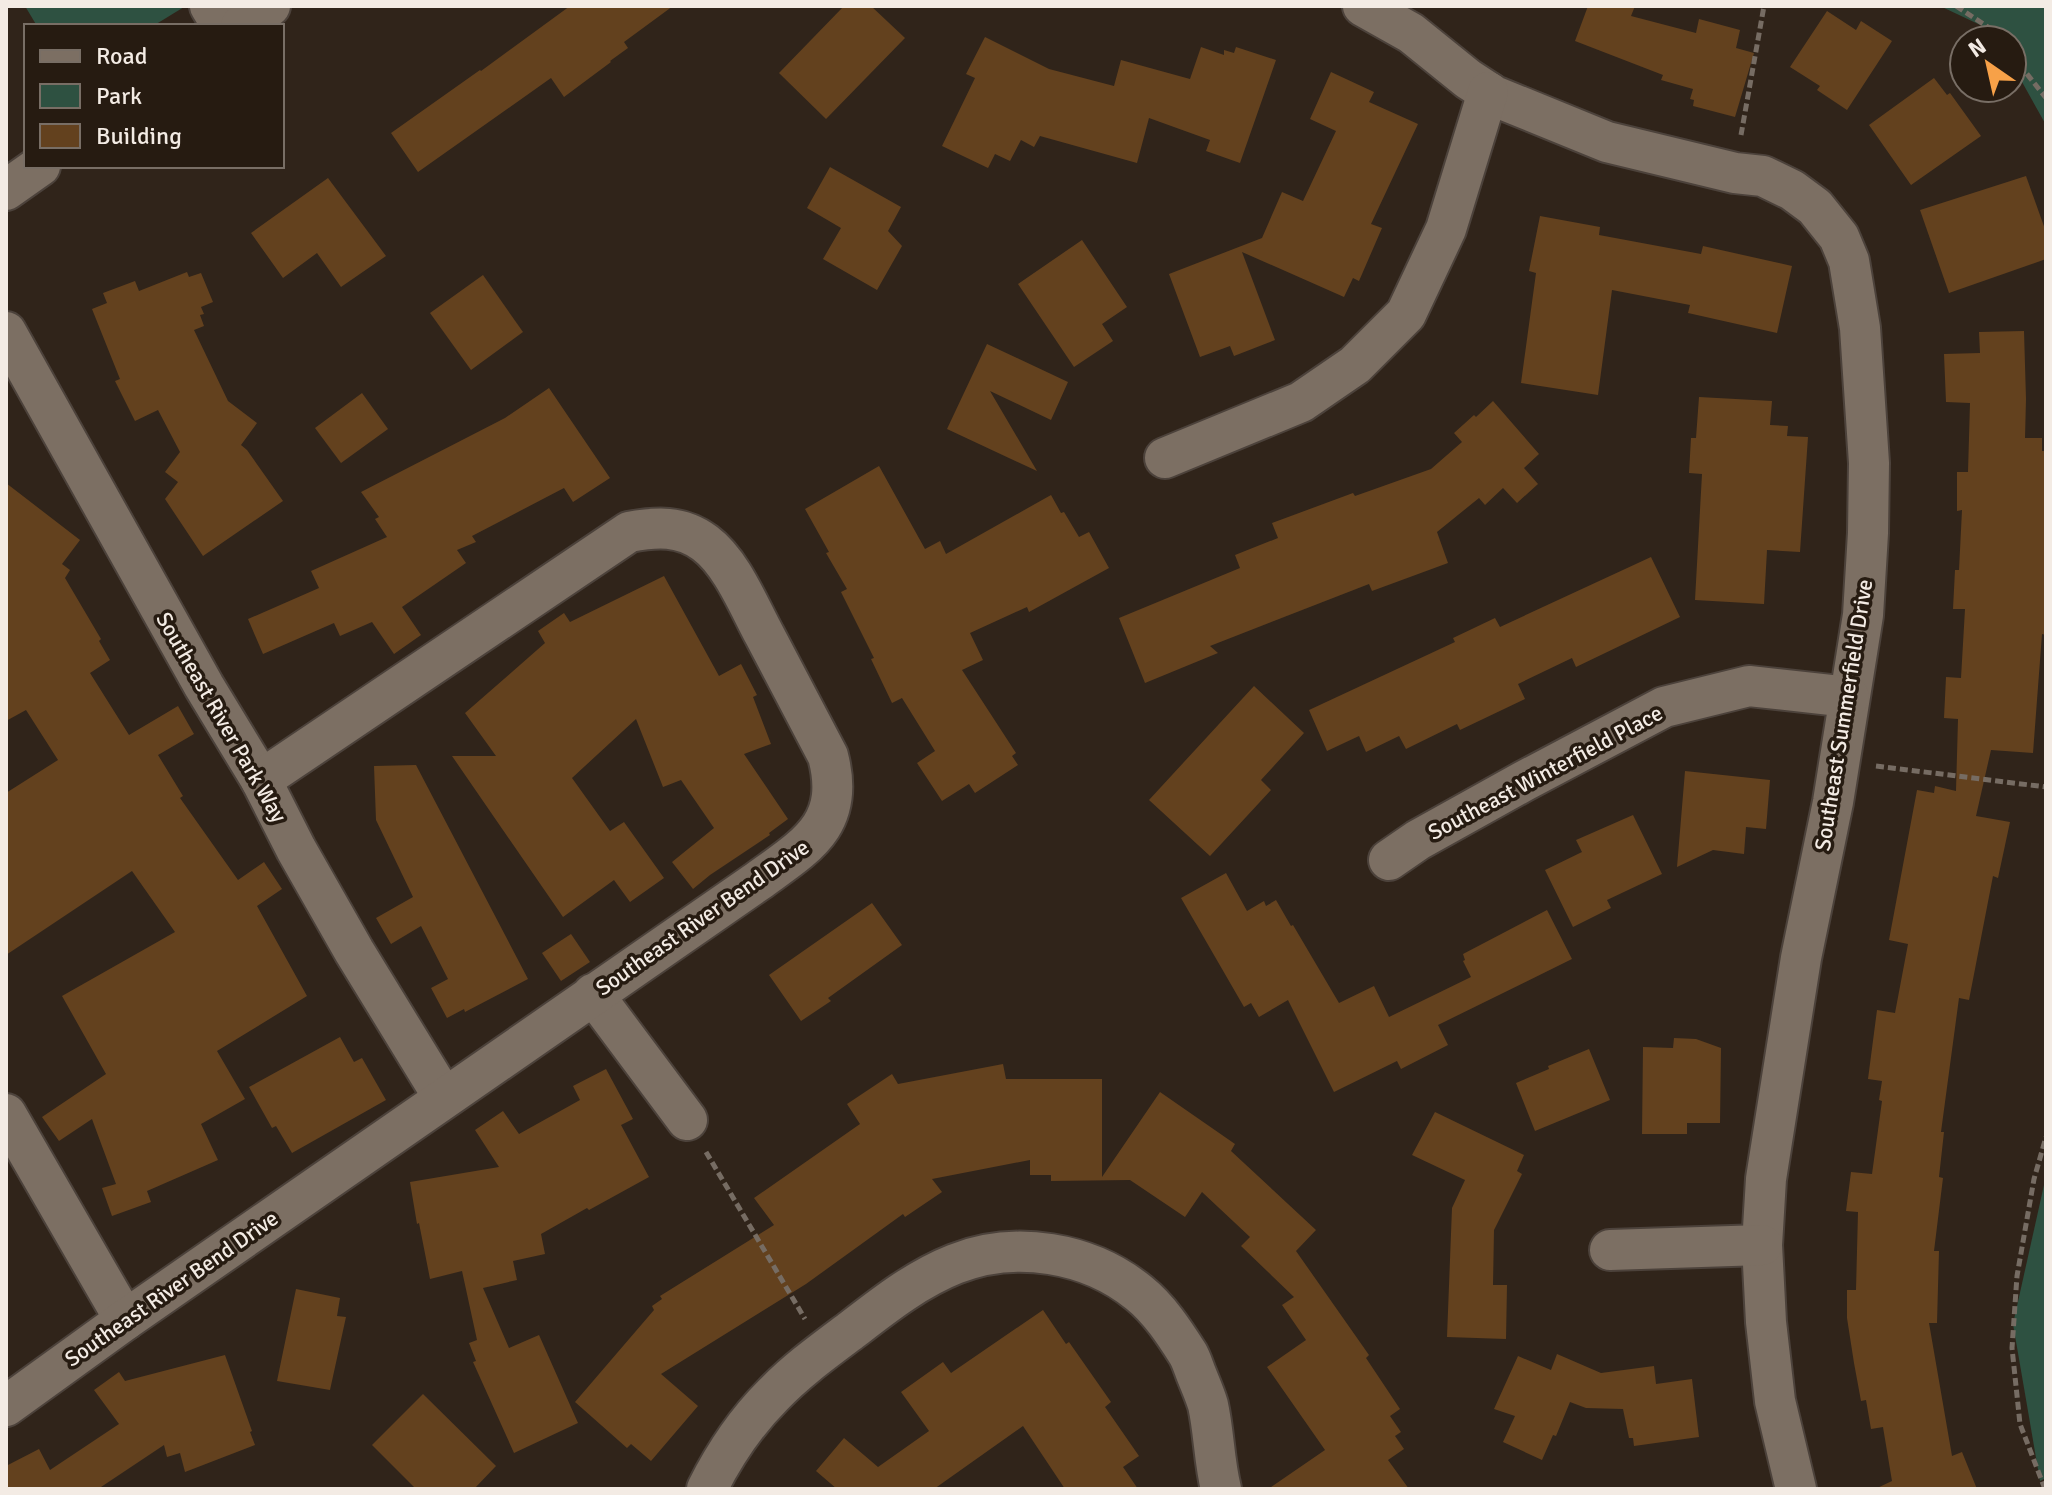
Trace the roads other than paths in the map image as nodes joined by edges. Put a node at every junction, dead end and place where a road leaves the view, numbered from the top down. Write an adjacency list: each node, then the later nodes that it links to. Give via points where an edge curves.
1 (210, 6): 4 (street)
2 (270, 6): 5 (street)
3 (1363, 6): 6 (street, Southeast Summerfield Drive, via 1411,33)
4 (221, 24)
5 (244, 24)
6 (1488, 92): 10 (street, via 1446,229 1406,314 1355,365 1301,402); 11 (street, Southeast Summerfield Drive, via 1607,142 1763,176 1815,207 1839,237 1849,261 1860,328 1869,463 1863,615)
7 (37, 168): 8 (street)
8 (6, 190)
9 (6, 332): 12 (street, Southeast River Park Way)
10 (1165, 458)
11 (1849, 697): 13 (street, Southeast Winterfield Place, via 1749,686 1664,707); 18 (street, Southeast Summerfield Drive, via 1801,958 1766,1179)
12 (261, 780): 14 (street, Southeast River Bend Drive, via 629,532 656,527 705,543 740,588 828,756 831,807 808,844); 15 (street, Southeast River Park Way, via 347,938)
13 (1389, 860)
14 (593, 994): 15 (street, Southeast River Bend Drive); 17 (street)
15 (444, 1098): 20 (street, Southeast River Bend Drive)
16 (6, 1114): 20 (street)
17 (687, 1120)
18 (1762, 1245): 19 (street); 24 (street, Southeast Summerfield Drive, via 1775,1401)
19 (1610, 1250)
20 (125, 1320): 21 (street, Southeast River Bend Drive)
21 (6, 1406)
22 (707, 1489): 23 (street, via 720,1463 775,1392 901,1293 954,1264 1032,1251 1079,1260 1108,1273 1162,1316 1190,1357 1208,1405)
23 (1221, 1489)
24 (1796, 1489)

